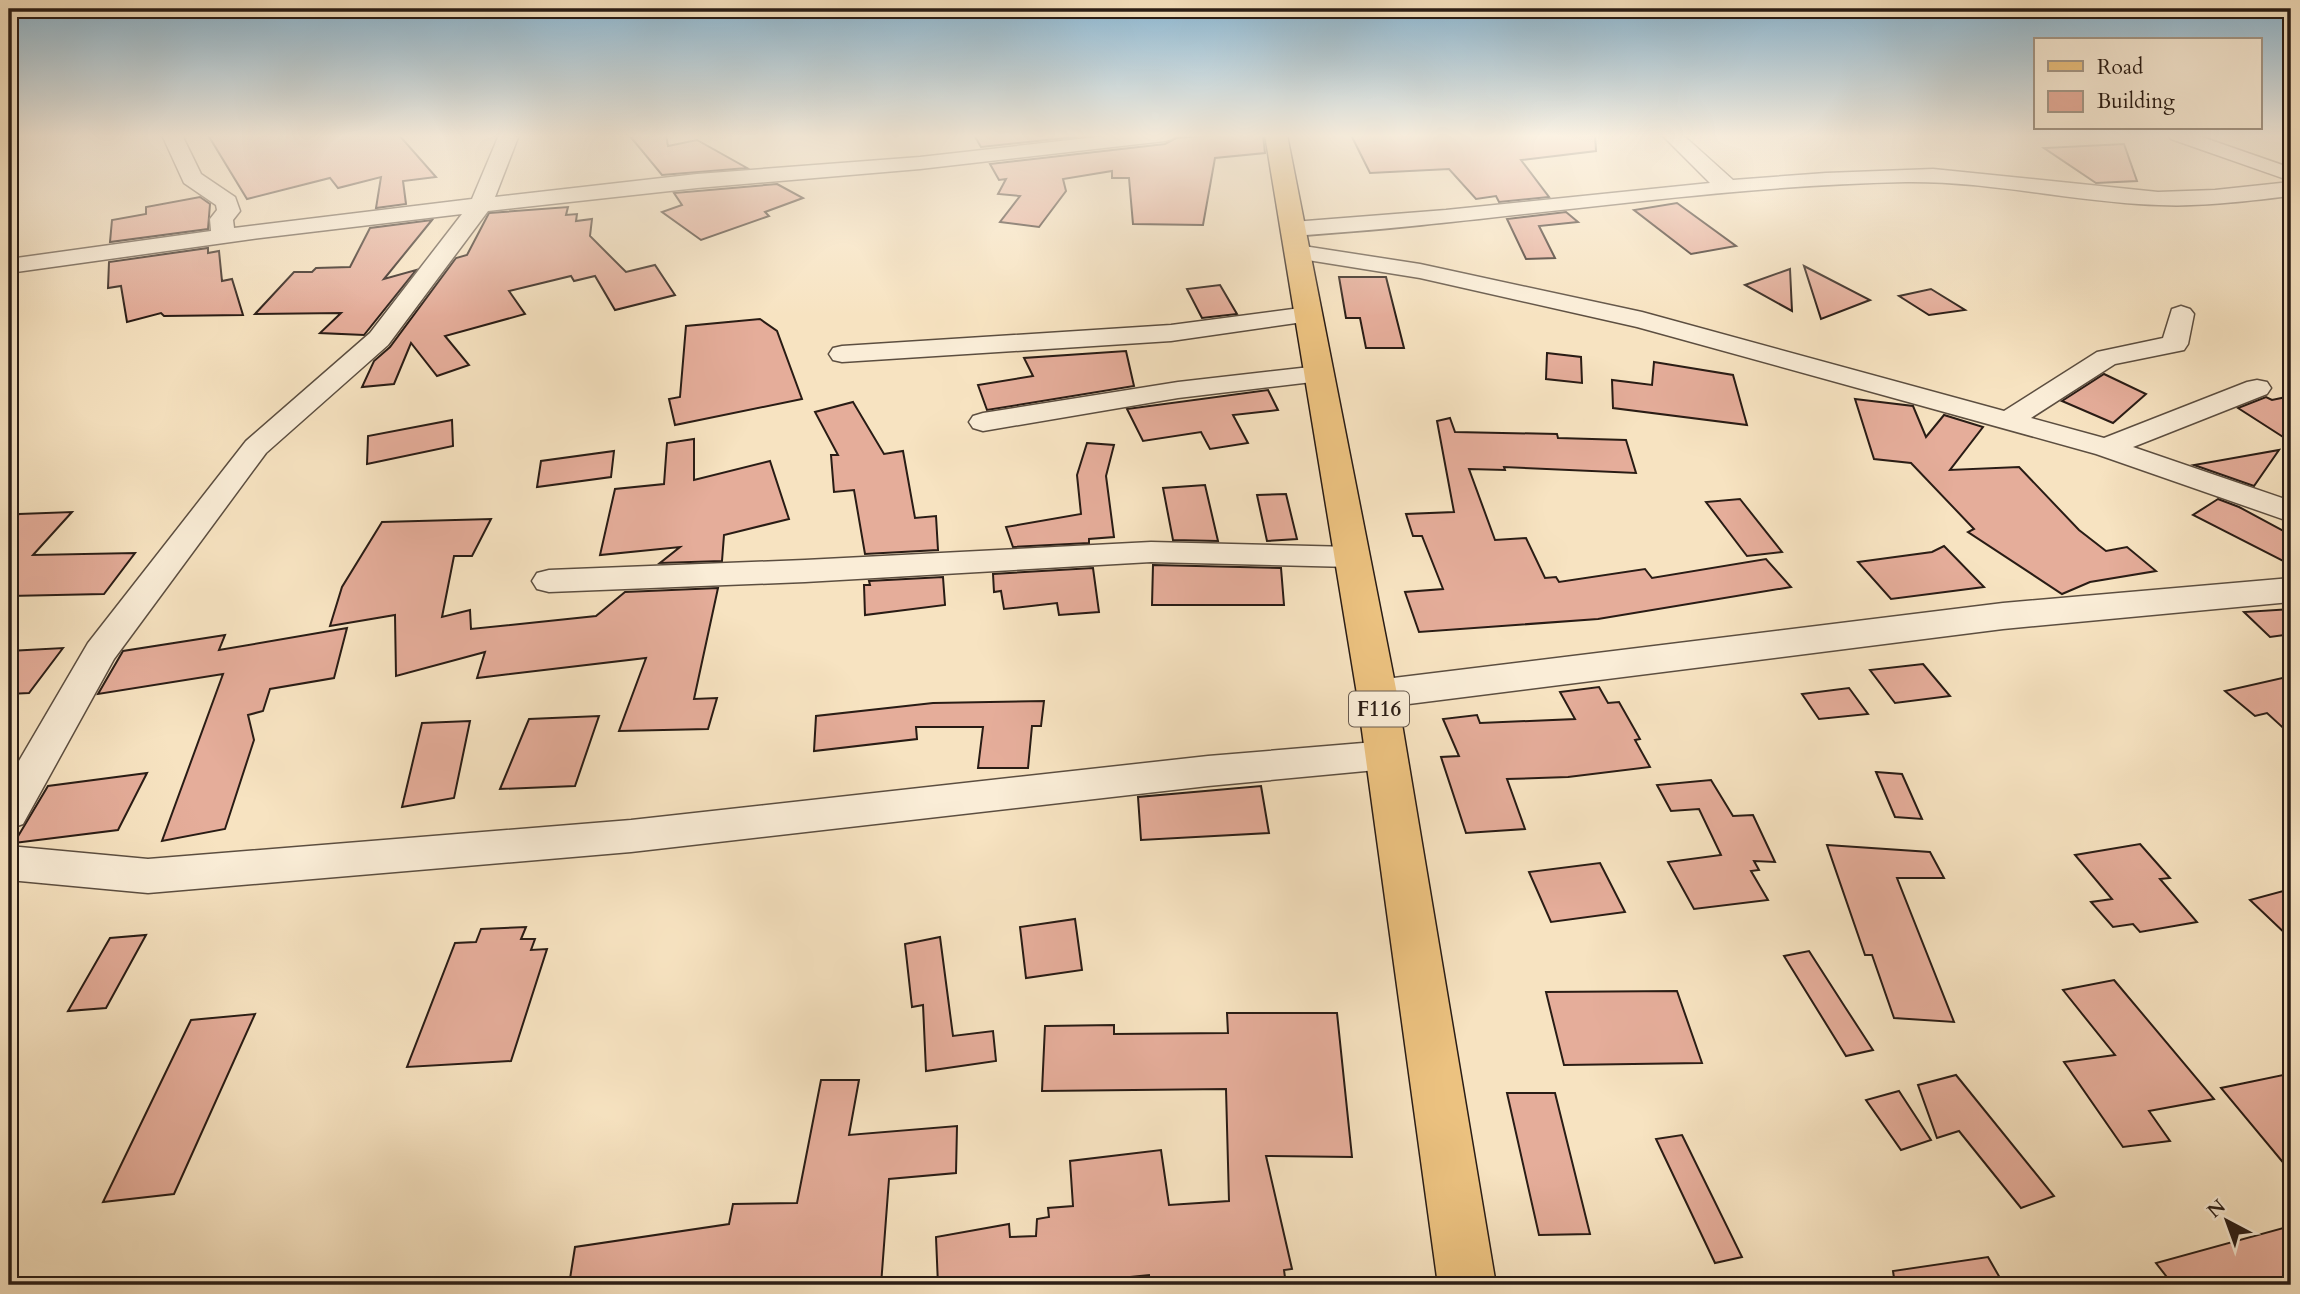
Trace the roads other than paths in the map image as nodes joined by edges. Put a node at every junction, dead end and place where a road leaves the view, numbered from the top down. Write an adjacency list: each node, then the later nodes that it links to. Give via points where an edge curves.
1 (217, 195): 10 (street, via 227,202 229,211 221,219)
2 (485, 195): 8 (street)
3 (568, 195): 8 (street)
4 (1287, 195): 11 (main road, F116)
5 (1644, 195): 9 (street)
6 (2125, 195): 7 (street, via 2171,199)
7 (2236, 195)
8 (481, 205): 10 (street); 28 (street, via 379,339 256,447 100,652)
9 (1395, 224): 11 (street); 13 (street)
10 (223, 236): 12 (street)
11 (1295, 240): 13 (street); 15 (main road, F116)
12 (9, 266)
13 (1420, 271): 19 (street, via 1642,320)
14 (2180, 314): 19 (street, via 2175,344 2106,358)
15 (1308, 315): 16 (street, via 1171,333); 17 (main road, F116)
16 (842, 354)
17 (1319, 374): 20 (street, via 1178,390); 23 (main road, F116)
18 (2258, 388): 21 (street)
19 (2009, 420): 21 (street)
20 (983, 422)
21 (2106, 448): 22 (street)
22 (2291, 512)
23 (1352, 557): 24 (street, via 1151,552); 26 (main road, F116)
24 (549, 581)
25 (2291, 590): 26 (street, via 2003,615)
26 (1377, 694): 27 (main road, F116)
27 (1387, 755): 29 (street, via 631,836 162,875); 30 (main road, F116)
28 (9, 813)
29 (9, 863)
30 (1467, 1285)

